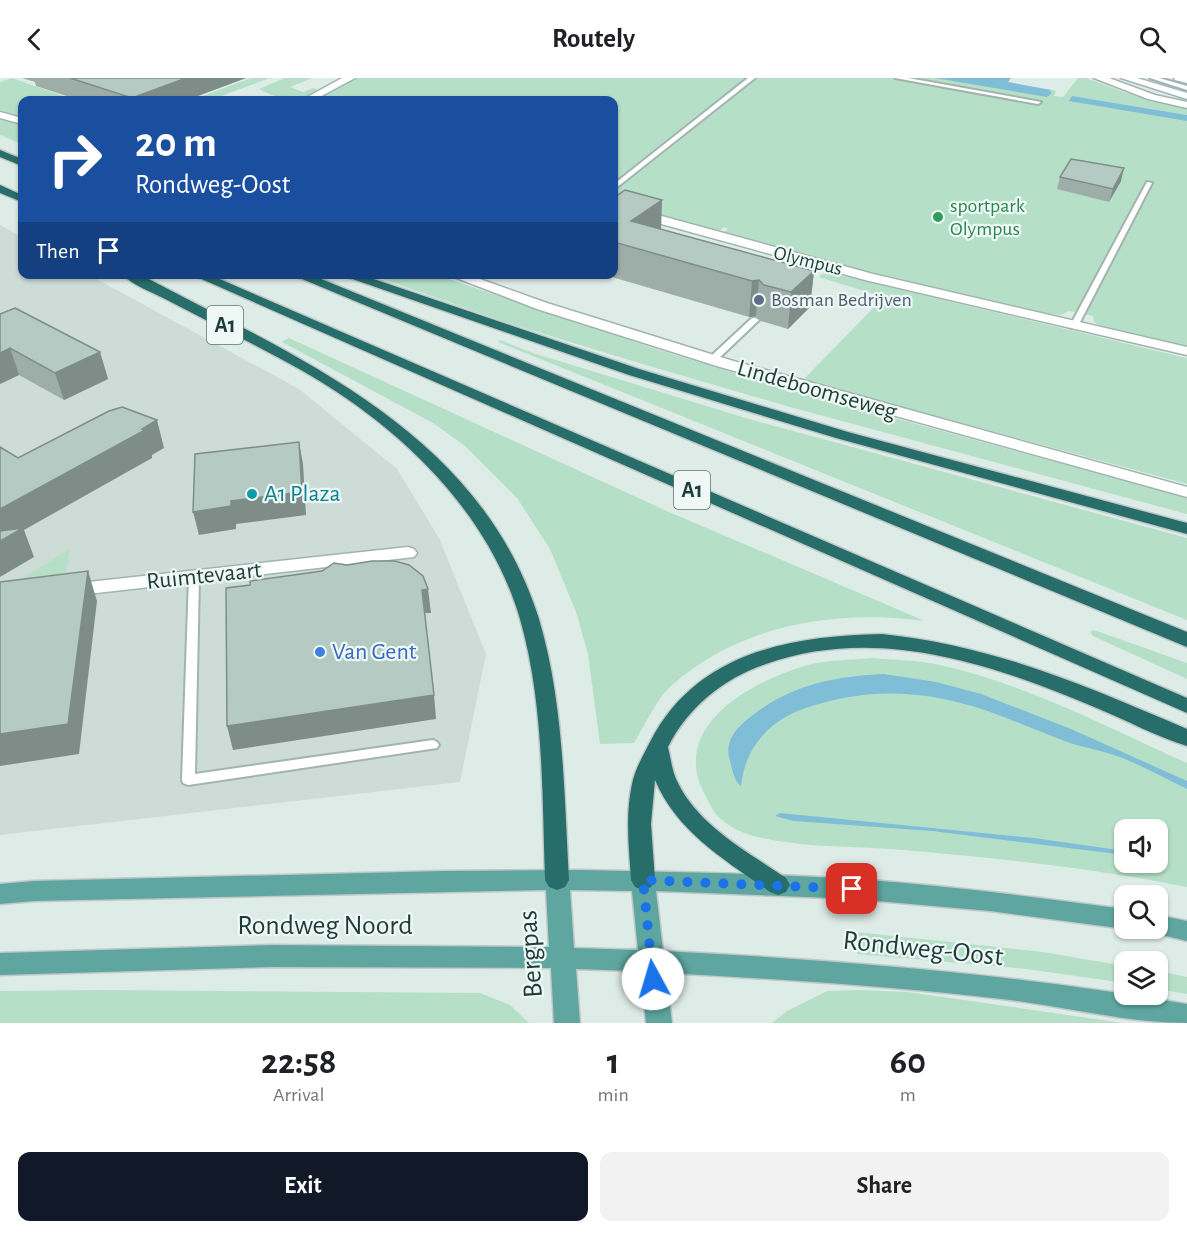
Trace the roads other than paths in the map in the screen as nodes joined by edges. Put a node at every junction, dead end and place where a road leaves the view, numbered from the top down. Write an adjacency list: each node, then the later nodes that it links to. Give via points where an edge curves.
1 (350, 78): 10 (street)
2 (752, 78): 21 (lane)
3 (898, 78): 12 (lane)
4 (1099, 78): 13 (street)
5 (1126, 78): 11 (street)
6 (1153, 78): 7 (lane)
7 (1177, 81): 8 (street); 9 (lane)
8 (1187, 81)
9 (1187, 87)
10 (315, 96)
11 (1187, 96)
12 (1038, 102)
13 (1187, 105)
14 (0, 115): 15 (street)
15 (18, 120)
16 (0, 144): 17 (highway)
17 (18, 151)
18 (0, 153): 19 (highway)
19 (18, 161)
20 (1149, 183): 32 (lane)
21 (618, 184)
22 (4, 191): 23 (highway); 24 (highway)
23 (18, 197)
24 (18, 201)
25 (618, 208): 32 (street, Olympus, via 760,249)
26 (138, 279): 45 (highway, A1, via 321,375 395,428 460,492 485,526 502,552 524,602 540,666 551,754)
27 (207, 279): 41 (highway, A1)
28 (308, 279): 40 (highway, A1)
29 (359, 279): 36 (highway, via 634,372 842,435)
30 (466, 279): 34 (street, Lindeboomseweg)
31 (756, 320): 34 (lane)
32 (1074, 326): 33 (street, Olympus)
33 (1187, 351)
34 (712, 360): 35 (street, Lindeboomseweg)
35 (1187, 492)
36 (1187, 529)
37 (408, 553): 38 (street, Ruimtevaart)
38 (194, 578): 39 (street, Ruimtevaart); 43 (lane, via 188,780)
39 (50, 592)
40 (1187, 640)
41 (1187, 706)
42 (1187, 738): 44 (highway, via 1058,683 973,656 894,641 839,640 750,660 723,675 683,708)
43 (433, 745)
44 (658, 747): 46 (highway, via 645,775 639,819); 47 (highway, via 666,783 697,826)
45 (557, 880): 46 (main road, Rondweg Noord); 48 (main road, Rondweg Noord); 52 (main road, Bergpas)
46 (643, 880): 47 (main road, Rondweg-Oost); 53 (main road)
47 (778, 885): 49 (main road, Rondweg-Oost, via 971,899)
48 (0, 894)
49 (1114, 918)
50 (1168, 927): 51 (main road)
51 (1187, 931)
52 (564, 958): 53 (main road, Rondweg Noord); 54 (main road, Rondweg Noord, via 357,955); 56 (main road, Bergpas)
53 (651, 961): 55 (main road, Rondweg-Oost, via 930,980); 57 (main road)
54 (0, 964)
55 (1187, 1016)
56 (567, 1023)
57 (659, 1023)

